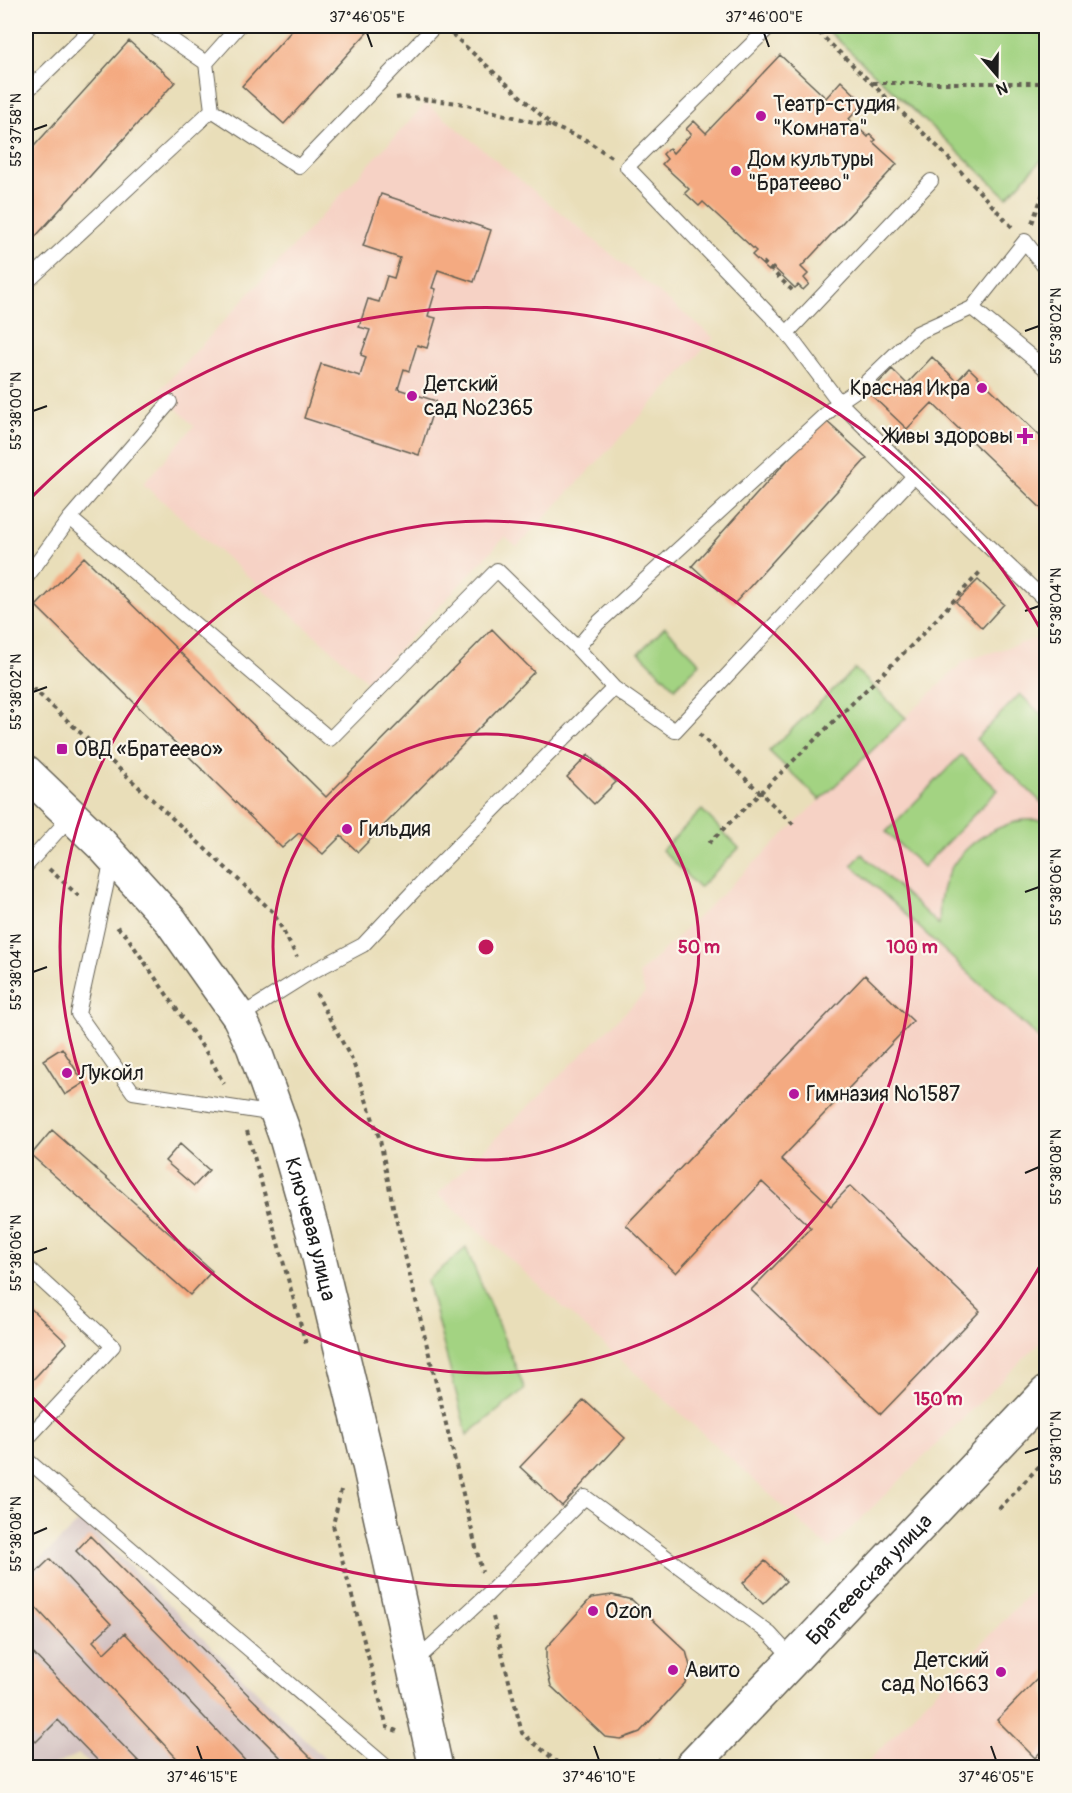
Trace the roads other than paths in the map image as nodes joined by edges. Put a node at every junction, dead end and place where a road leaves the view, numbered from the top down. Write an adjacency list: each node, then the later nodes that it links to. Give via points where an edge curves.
1 (94, 26): 7 (lane)
2 (152, 26): 6 (lane)
3 (238, 26): 6 (lane)
4 (435, 26): 8 (lane, via 299,167)
5 (767, 28): 13 (lane, via 627,167)
6 (207, 63): 8 (lane)
7 (26, 92)
8 (213, 110): 11 (lane)
9 (931, 182): 13 (lane)
10 (1047, 269): 12 (lane, via 1025,241)
11 (26, 283)
12 (972, 308): 14 (lane); 16 (lane, via 917,333 861,387)
13 (787, 333): 16 (lane)
14 (1047, 369)
15 (170, 402): 18 (lane)
16 (839, 402): 17 (lane); 21 (lane, via 598,623)
17 (914, 476): 20 (lane); 22 (lane, via 675,731)
18 (70, 518): 19 (lane); 21 (lane, via 330,739 497,570)
19 (26, 578)
20 (1047, 601)
21 (577, 648): 22 (lane)
22 (614, 688): 27 (lane, via 363,945)
23 (26, 772): 24 (street, Ключевая улица)
24 (72, 815): 25 (street, Ключевая улица); 26 (lane)
25 (113, 857): 27 (street, Ключевая улица, via 171,921); 28 (lane, via 78,1014 133,1092)
26 (26, 866)
27 (239, 1017): 28 (street, Ключевая улица)
28 (278, 1114): 34 (street, Ключевая улица, via 316,1243)
29 (26, 1266): 31 (lane, via 112,1346)
30 (1047, 1393): 33 (street, Братеевская улица)
31 (26, 1440)
32 (26, 1459): 35 (lane)
33 (793, 1659): 34 (lane, via 770,1634 585,1497); 37 (street, Братеевская улица)
34 (413, 1664): 36 (street, Ключевая улица)
35 (388, 1767)
36 (436, 1767)
37 (690, 1767)

